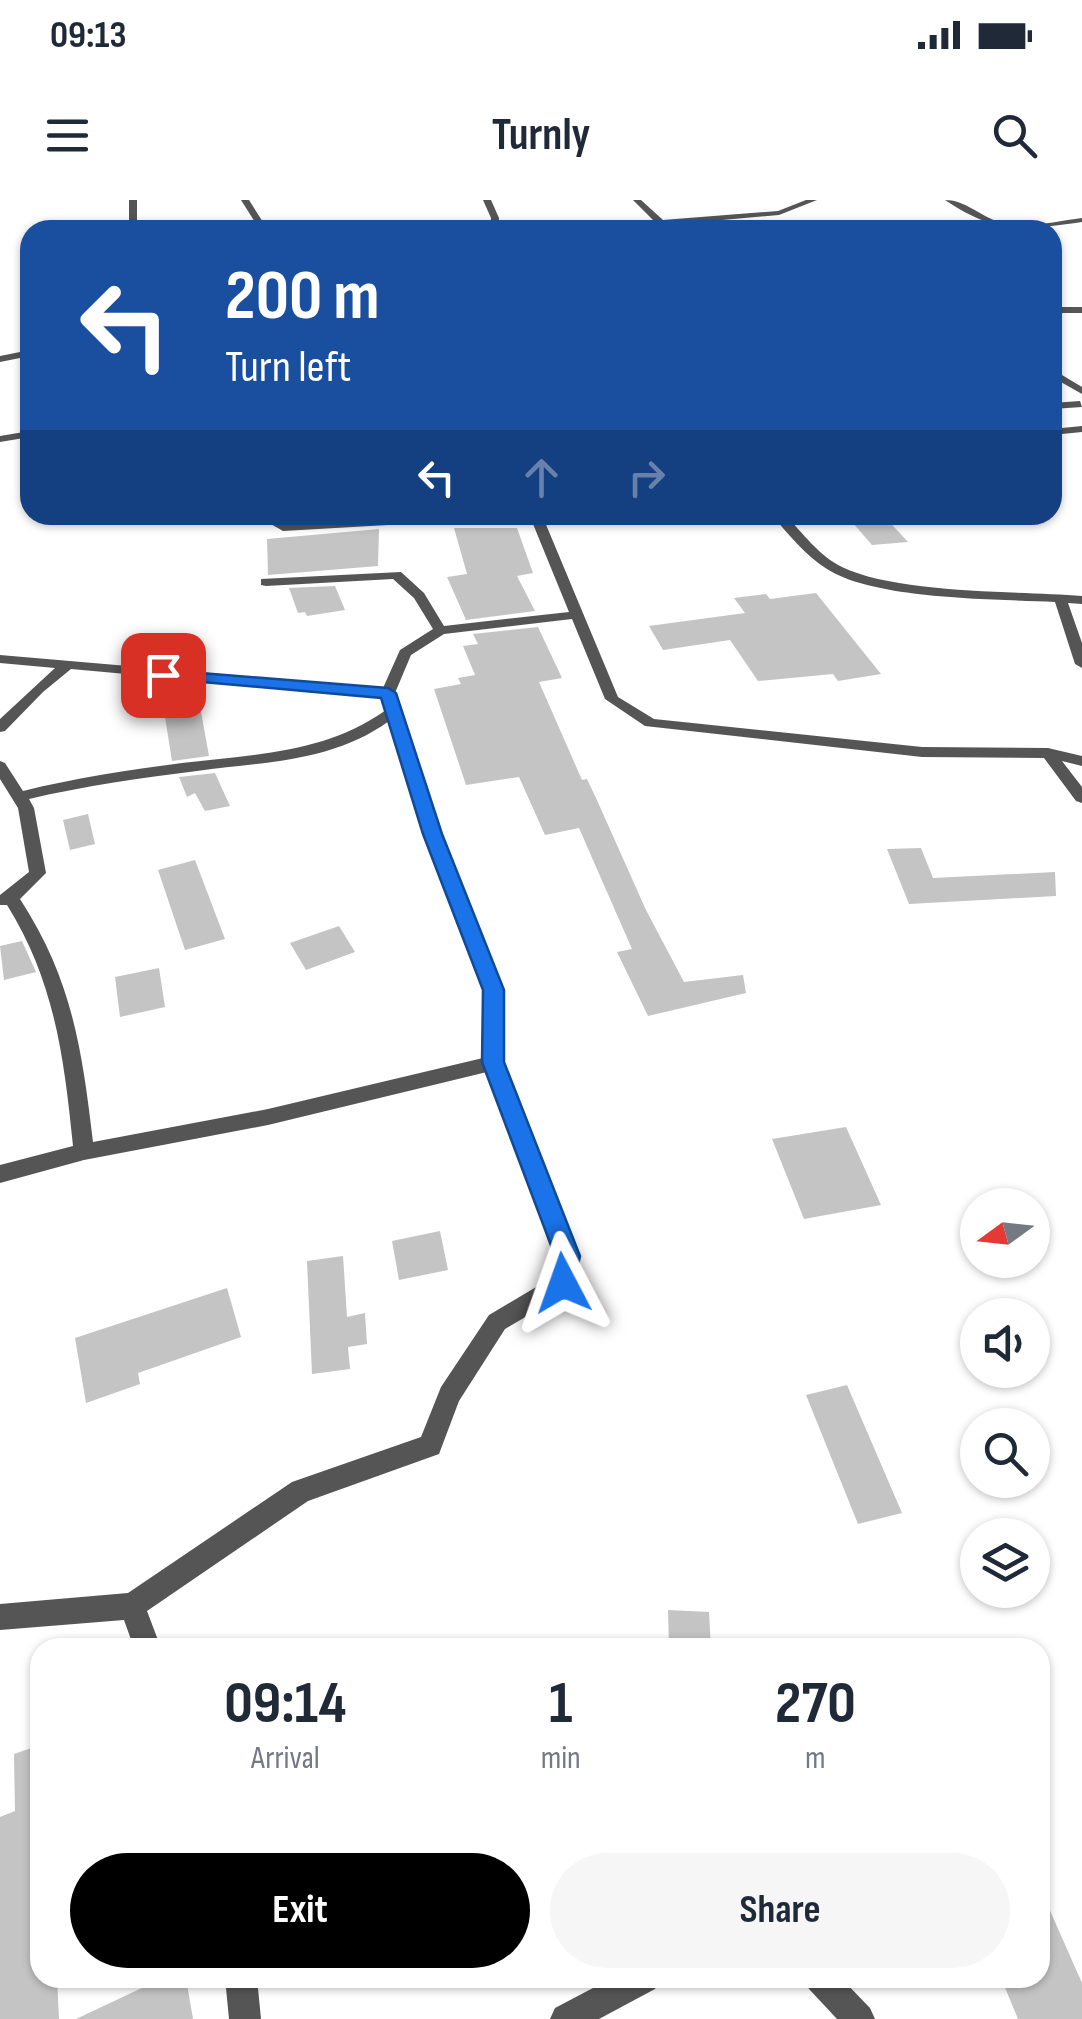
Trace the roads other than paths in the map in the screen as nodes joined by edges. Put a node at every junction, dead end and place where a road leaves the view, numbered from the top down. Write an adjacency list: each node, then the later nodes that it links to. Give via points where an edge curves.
1 (637, 200): 4 (street)
2 (813, 200): 5 (street, via 779,213)
3 (949, 200): 6 (street)
4 (658, 220)
5 (717, 220)
6 (988, 220)
7 (1062, 381): 8 (street)
8 (1082, 398)
9 (277, 525): 10 (street)
10 (329, 525)
11 (540, 525): 16 (street)
12 (788, 525): 14 (street, via 830,566 854,577)
13 (266, 582): 17 (street, via 396,575 420,596)
14 (1060, 598): 15 (street); 20 (street)
15 (1082, 600)
16 (577, 615): 17 (street); 23 (street, via 612,699 650,723 922,752)
17 (440, 630): 21 (street, via 405,653)
18 (0, 659): 19 (street)
19 (68, 664): 21 (street); 22 (street)
20 (1082, 664)
21 (391, 702): 26 (street, via 351,741 310,753); 29 (street, via 432,834 493,990)
22 (0, 728)
23 (1048, 754): 24 (street); 27 (street)
24 (1082, 761)
25 (0, 766): 26 (street)
26 (19, 796): 28 (street, via 38,873)
27 (1082, 798)
28 (6, 899): 30 (street, via 44,953 52,978 73,1064)
29 (493, 1062): 30 (street, via 268,1117); 32 (street, via 567,1256 563,1283 497,1322 449,1395 430,1446 301,1490)
30 (84, 1152): 31 (street)
31 (0, 1174)
32 (132, 1606): 33 (street); 34 (street)
33 (0, 1617)
34 (144, 1638)
35 (242, 1988): 38 (street)
36 (625, 1988): 39 (street)
37 (830, 1988): 40 (street)
38 (246, 2019)
39 (566, 2019)
40 (860, 2019)

